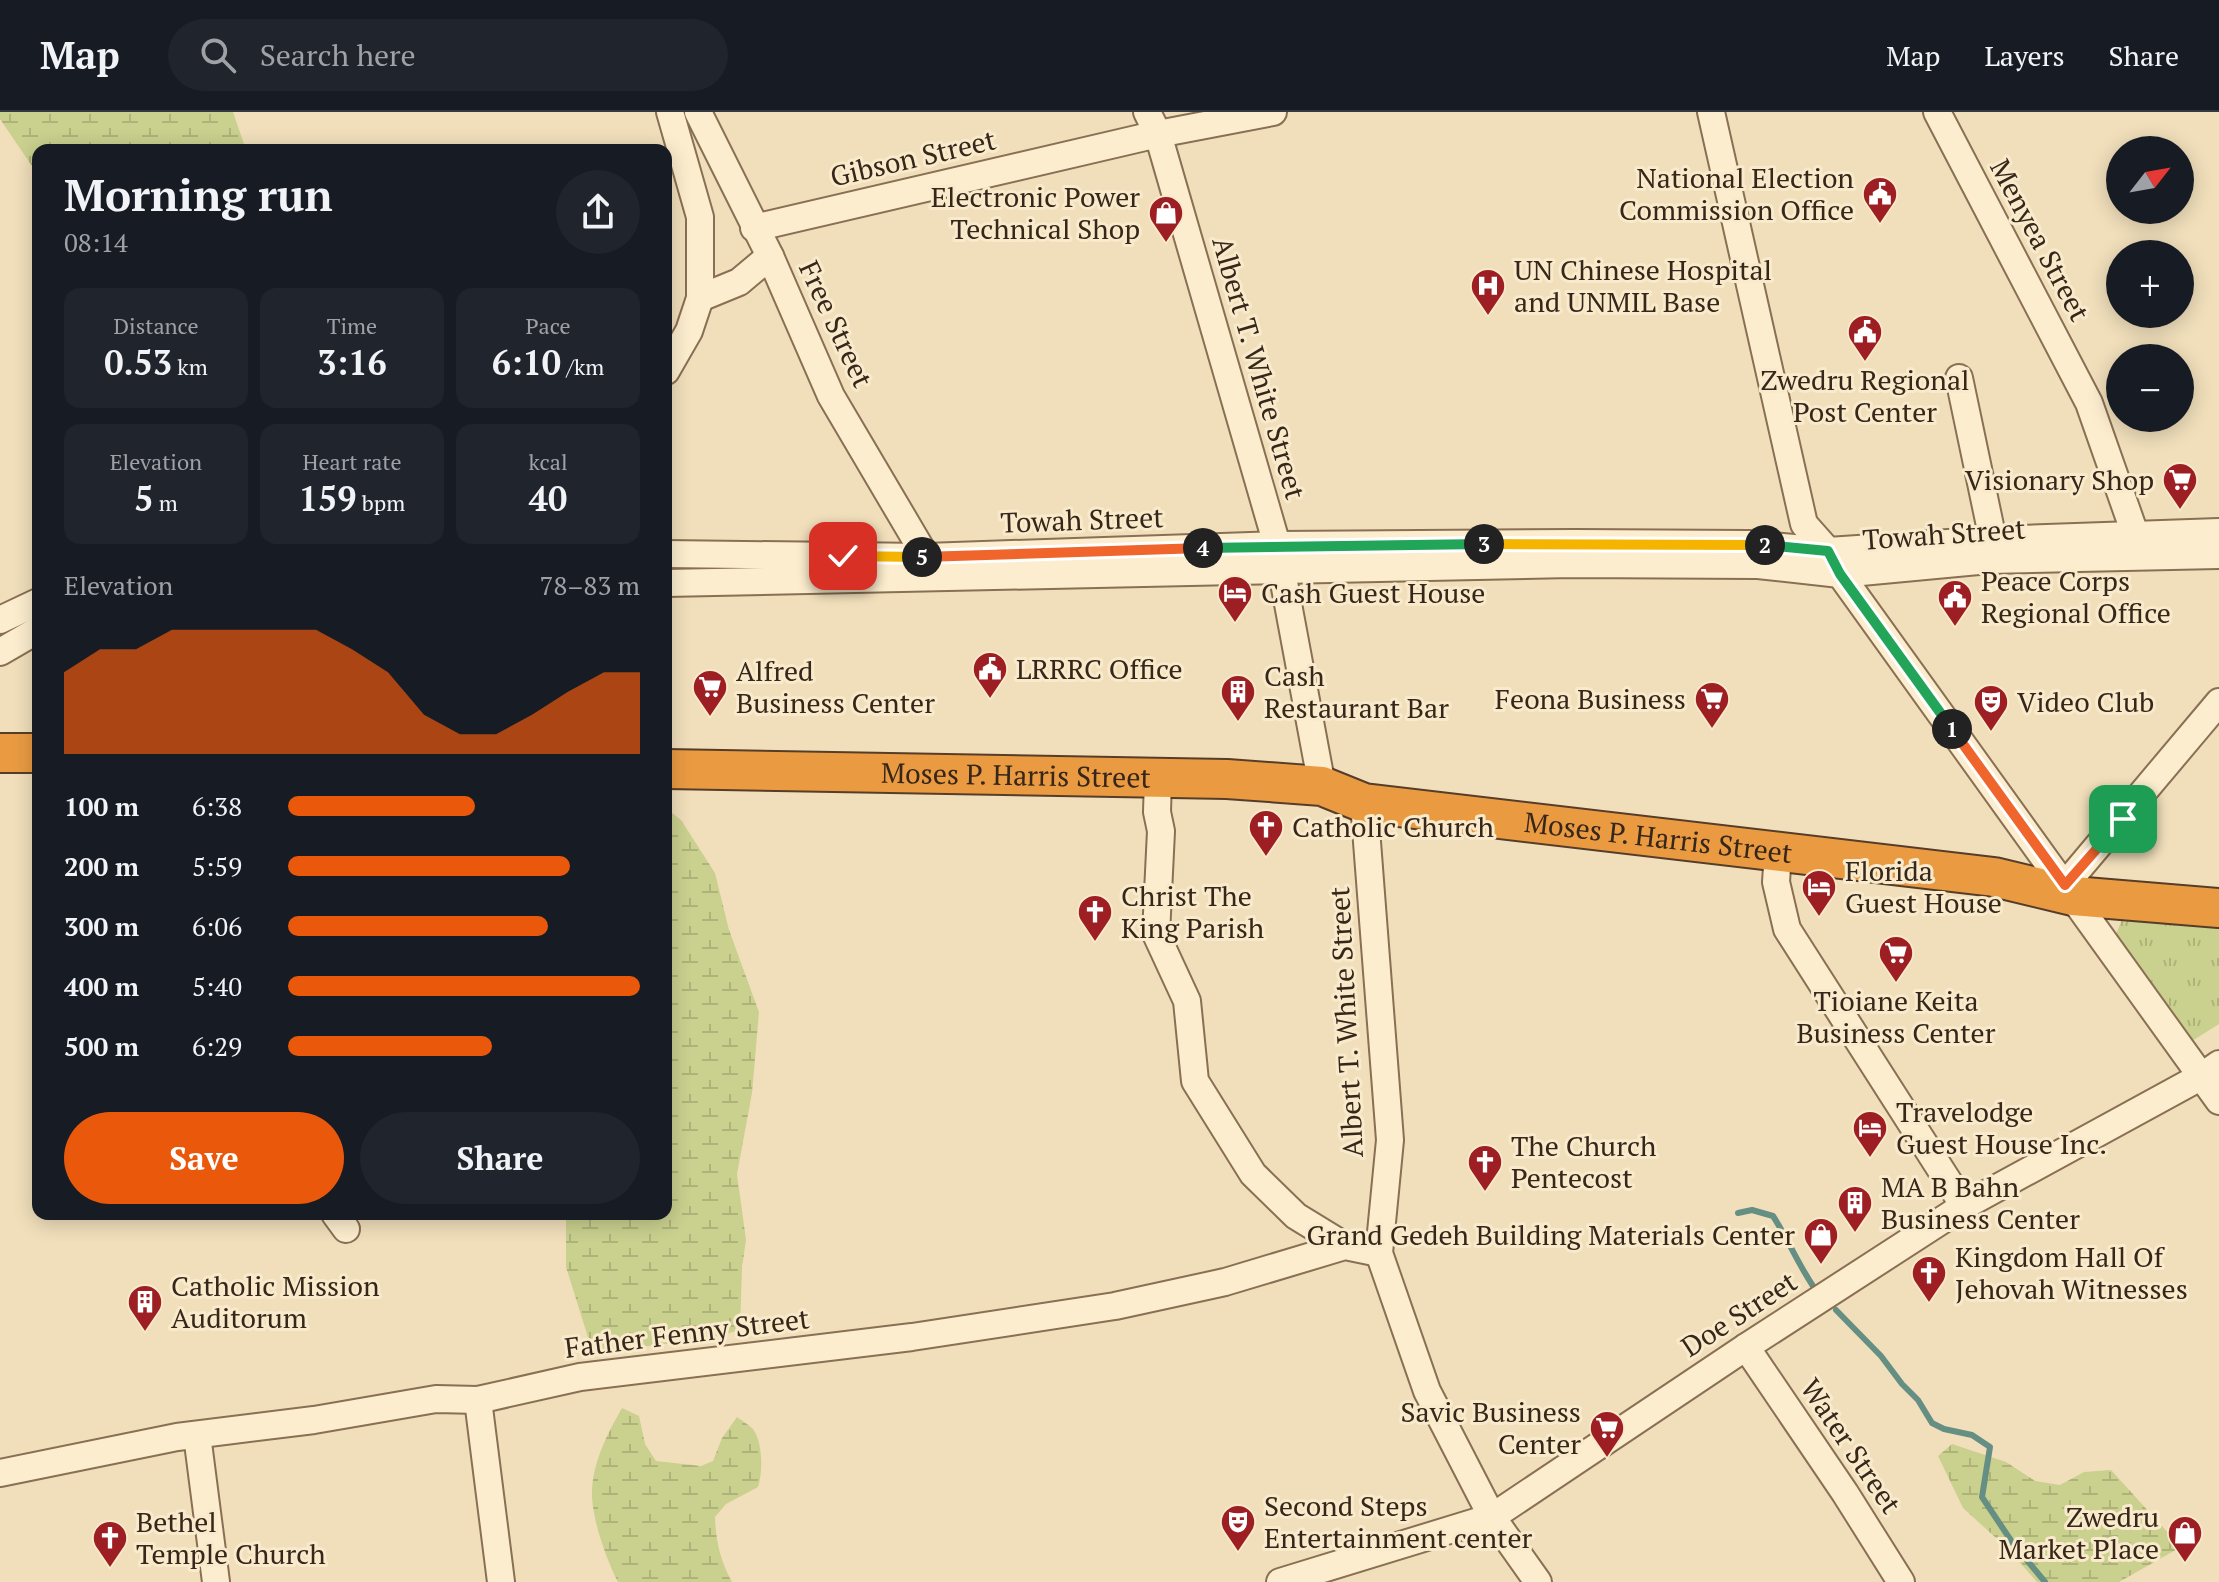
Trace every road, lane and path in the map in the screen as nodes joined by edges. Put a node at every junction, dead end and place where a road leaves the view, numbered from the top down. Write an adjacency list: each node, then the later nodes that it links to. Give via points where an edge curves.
1 (670, 112): 9 (street, via 700,217)
2 (698, 112): 7 (street, Free Street)
3 (1273, 112): 6 (street, Gibson Street)
4 (1711, 112): 19 (street, via 1804,524)
5 (1937, 112): 13 (street, Menyea Street, via 2089,403)
6 (1152, 123): 7 (street, Gibson Street); 18 (street, Albert T. White Street)
7 (754, 228): 8 (street, Free Street)
8 (770, 256): 9 (street, via 739,282); 17 (street, Free Street, via 831,396)
9 (700, 298): 10 (street)
10 (672, 361)
11 (1959, 378): 14 (street)
12 (2219, 532): 13 (street, Towah Street)
13 (2135, 534): 14 (street, Towah Street)
14 (1993, 540): 19 (street, Towah Street)
15 (672, 554): 17 (street, Towah Street)
16 (2219, 555): 19 (street, Towah Street)
17 (926, 557): 18 (street, Towah Street)
18 (1280, 558): 19 (street, Towah Street, via 1749,544); 20 (street, Towah Street); 30 (street, Albert T. White Street)
19 (1834, 562): 33 (street)
20 (672, 583)
21 (32, 605): 22 (street)
22 (0, 620)
23 (32, 633): 24 (street)
24 (0, 652)
25 (2219, 702): 33 (street)
26 (0, 753): 27 (highway)
27 (32, 753)
28 (672, 769): 29 (highway, Moses P. Harris Street)
29 (1158, 778): 30 (highway, Moses P. Harris Street); 38 (street, via 1156,934 1187,1001 1195,1081 1253,1174 1296,1216)
30 (1322, 786): 31 (highway, Moses P. Harris Street)
31 (1364, 803): 32 (highway, Moses P. Harris Street); 39 (street, Albert T. White Street, via 1390,1140)
32 (1778, 852): 33 (highway, Moses P. Harris Street); 37 (street, via 1776,882 1787,929)
33 (2069, 891): 34 (highway, Moses P. Harris Street); 35 (street)
34 (2219, 908)
35 (2210, 1070): 36 (street); 37 (street, Doe Street)
36 (2219, 1101)
37 (1964, 1206): 40 (street, Doe Street)
38 (1345, 1246): 39 (street, Father Fenny Street); 41 (street, Father Fenny Street, via 1225,1282 1115,1306 912,1337 580,1377)
39 (1379, 1253): 44 (street, Albert T. White Street, via 1427,1391)
40 (1746, 1347): 44 (street, Doe Street); 49 (street, Water Street)
41 (478, 1400): 42 (street, Father Fenny Street, via 436,1399); 46 (street)
42 (197, 1435): 43 (street, Father Fenny Street); 45 (street)
43 (0, 1473)
44 (1492, 1517): 47 (street, Doe Street); 48 (street, Albert T. White Street)
45 (216, 1582)
46 (501, 1582)
47 (1280, 1582)
48 (1538, 1582)
49 (1901, 1582)

